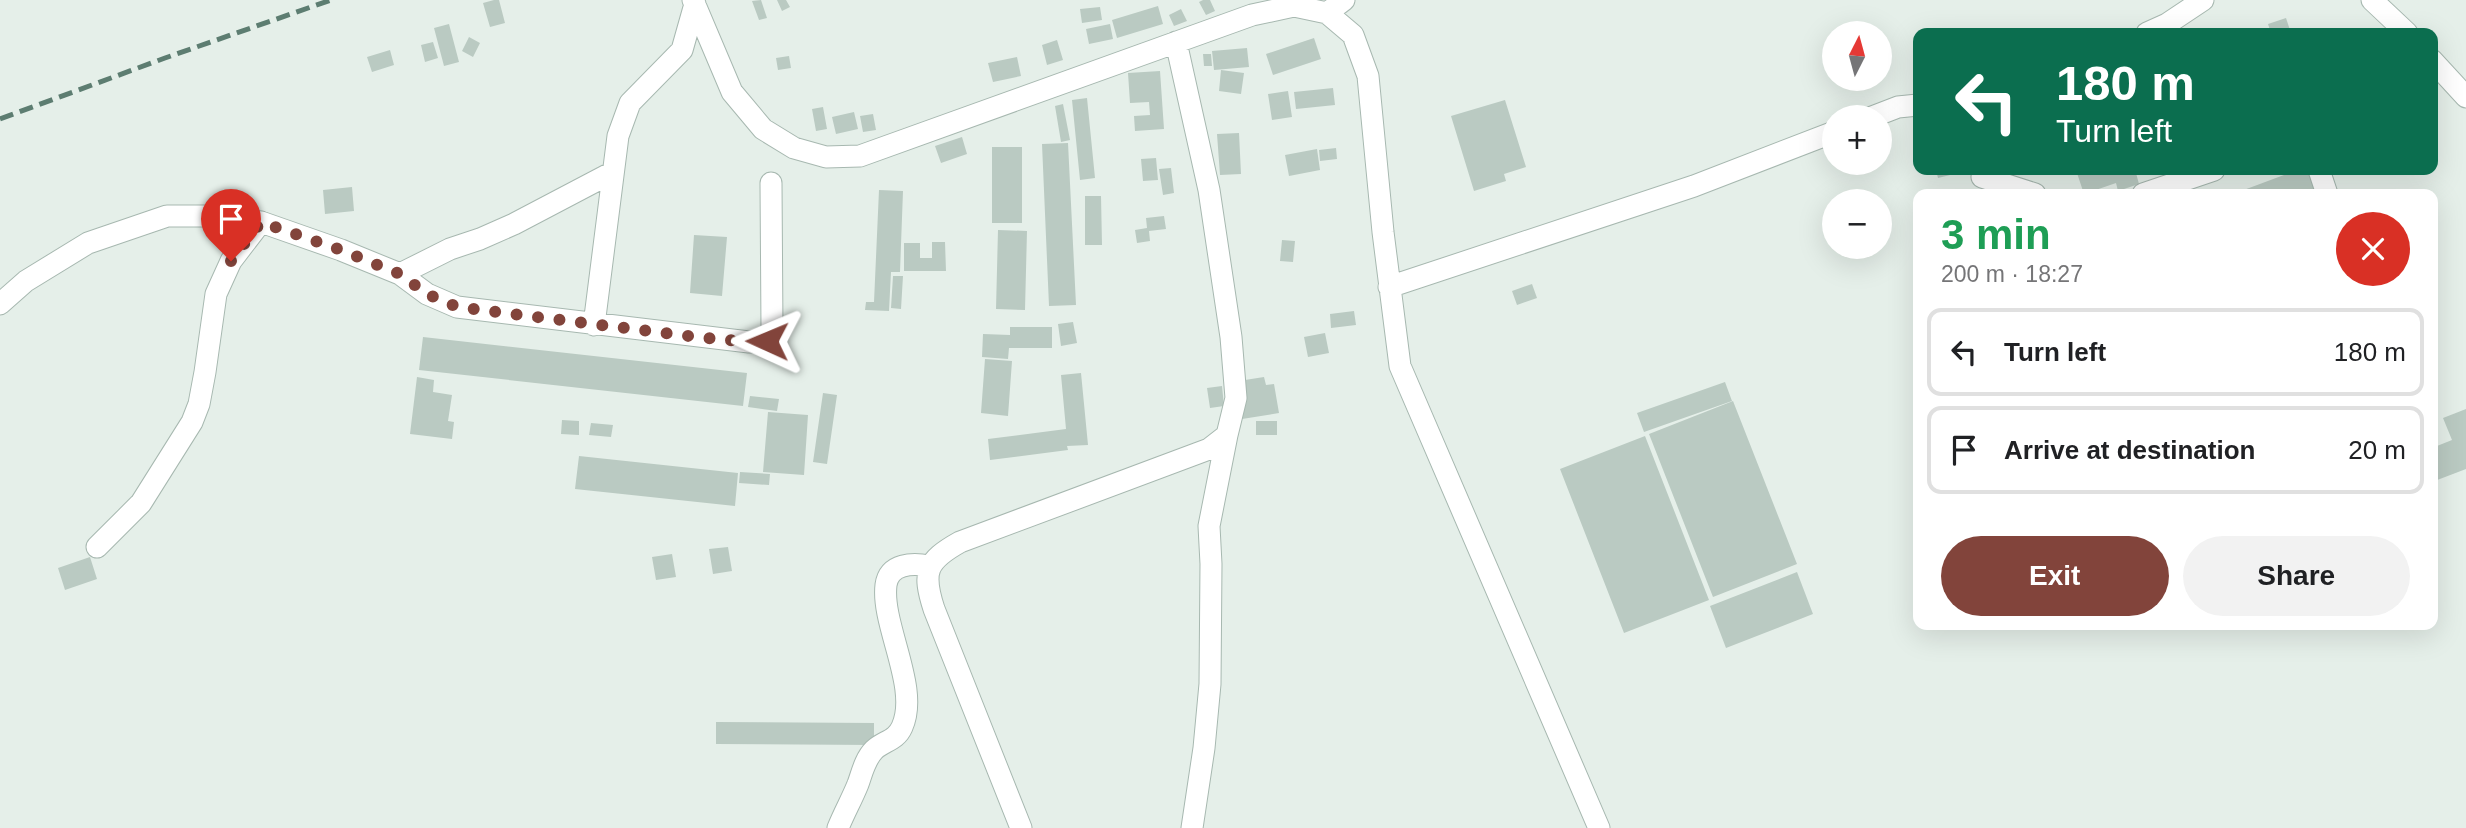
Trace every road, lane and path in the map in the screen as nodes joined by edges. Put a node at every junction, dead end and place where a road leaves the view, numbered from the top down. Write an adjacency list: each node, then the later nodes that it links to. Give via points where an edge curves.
1 (1344, 0): 5 (street)
2 (2203, 0): 6 (street)
3 (2372, 0): 7 (street)
4 (694, 2): 8 (street, via 732,92 763,129 794,148 825,157 860,156); 14 (street, via 681,50 630,103 618,136)
5 (1327, 13): 8 (street, via 1294,6 1252,15); 22 (street, via 1353,35 1368,76)
6 (2158, 28)
7 (2401, 28)
8 (1176, 42): 25 (street, via 1209,190 1231,337 1236,398)
9 (2438, 67): 10 (street)
10 (2466, 97)
11 (1913, 106): 12 (street)
12 (1892, 109)
13 (1822, 137): 22 (street, via 1694,186)
14 (613, 172): 21 (street, via 514,224); 24 (street)
15 (1983, 180): 18 (street)
16 (771, 183): 24 (street, via 772,329 767,341)
17 (2195, 186): 19 (street)
18 (2016, 189)
19 (2176, 189)
20 (261, 222): 21 (street); 23 (street, via 167,216 88,243 26,281); 26 (street, via 231,261 216,294 200,404 192,422 141,503)
21 (400, 274): 24 (street, via 427,294 457,307)
22 (1389, 287): 31 (street, via 1400,366)
23 (0, 304)
24 (594, 325)
25 (1227, 435): 27 (street, via 1209,449 960,542 941,552); 30 (street, via 1209,526 1210,684)
26 (97, 547)
27 (929, 566): 28 (street, via 902,566 886,583 906,709 893,739 874,750 866,762); 29 (street, via 926,584 934,609)
28 (838, 828)
29 (1021, 828)
30 (1192, 828)
31 (1599, 828)

